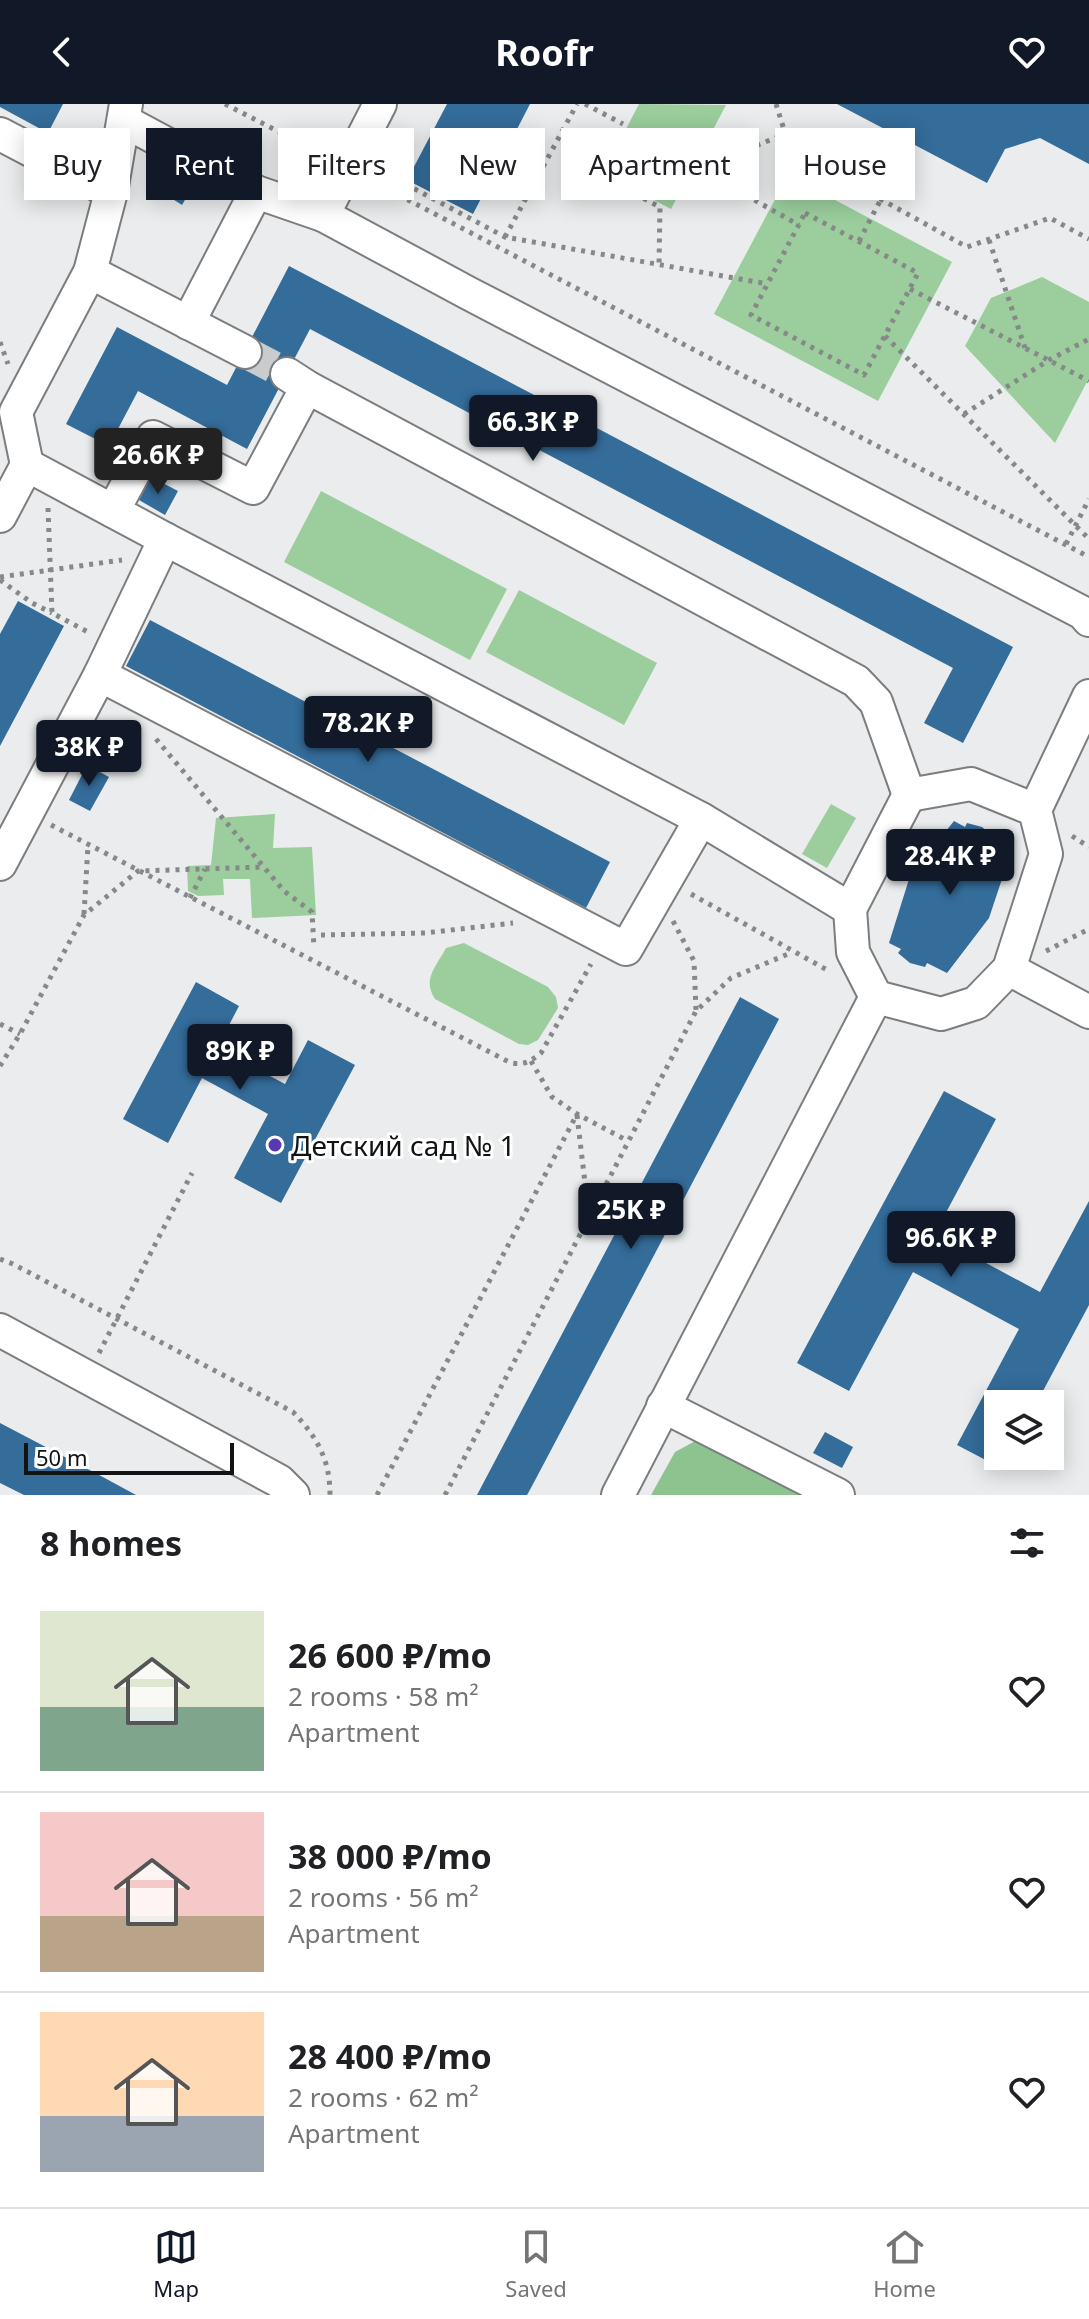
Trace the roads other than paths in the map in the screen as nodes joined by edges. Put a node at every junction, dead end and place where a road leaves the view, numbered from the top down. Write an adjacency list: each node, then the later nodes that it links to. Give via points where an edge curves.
1 (380, 104): 9 (lane)
2 (125, 112): 3 (lane)
3 (151, 128)
4 (0, 134): 5 (lane)
5 (24, 147)
6 (262, 194): 9 (lane)
7 (109, 200): 10 (lane)
8 (252, 200): 11 (lane)
9 (323, 215): 18 (lane)
10 (90, 272): 11 (lane); 13 (lane)
11 (188, 323): 12 (lane)
12 (245, 352)
13 (8, 408): 14 (lane)
14 (37, 470): 15 (lane); 16 (lane)
15 (113, 511): 17 (lane); 21 (lane, via 153,437 253,488 297,380 856,681 876,702)
16 (0, 516)
17 (165, 539): 19 (lane); 23 (lane)
18 (1089, 620)
19 (107, 660): 23 (lane, via 626,949); 24 (lane)
20 (1089, 696): 22 (lane)
21 (909, 795): 22 (lane, via 971,784); 25 (lane)
22 (1035, 810): 26 (lane, via 1046,854)
23 (701, 819): 25 (lane)
24 (0, 864)
25 (850, 909): 27 (lane, via 853,952)
26 (1009, 969): 27 (lane, via 976,1003 941,1014); 28 (lane)
27 (876, 997): 30 (lane)
28 (1089, 1012)
29 (0, 1330): 31 (lane, via 279,1481)
30 (663, 1406): 32 (lane); 33 (lane)
31 (293, 1495)
32 (618, 1495)
33 (838, 1495)

